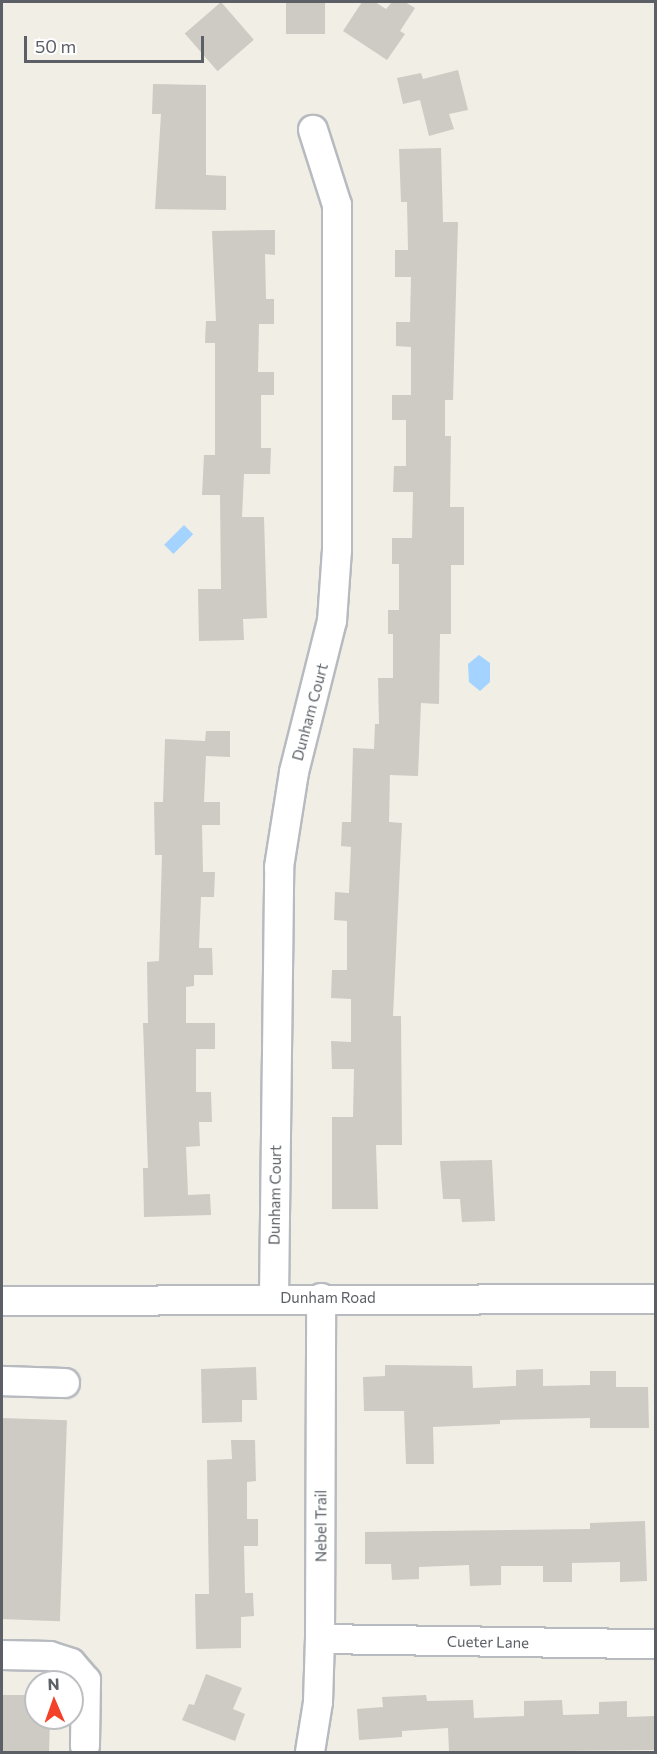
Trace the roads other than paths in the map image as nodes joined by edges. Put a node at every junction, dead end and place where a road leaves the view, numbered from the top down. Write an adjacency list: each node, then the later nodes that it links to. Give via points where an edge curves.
1 (313, 130): 2 (street, Dunham Court, via 333,185 338,215 338,550 332,621 294,772 279,867)
2 (274, 1298): 3 (street, Dunham Road); 5 (street, Dunham Road)
3 (321, 1298): 4 (street, Dunham Road); 8 (street, Nebel Trail)
4 (656, 1299)
5 (2, 1301)
6 (2, 1381): 7 (street)
7 (65, 1383)
8 (320, 1640): 9 (street, Cueter Lane); 12 (street, Nebel Trail, via 318,1702)
9 (656, 1644)
10 (2, 1655): 11 (street, via 50,1656 71,1663 86,1680)
11 (85, 1746)
12 (310, 1752)

